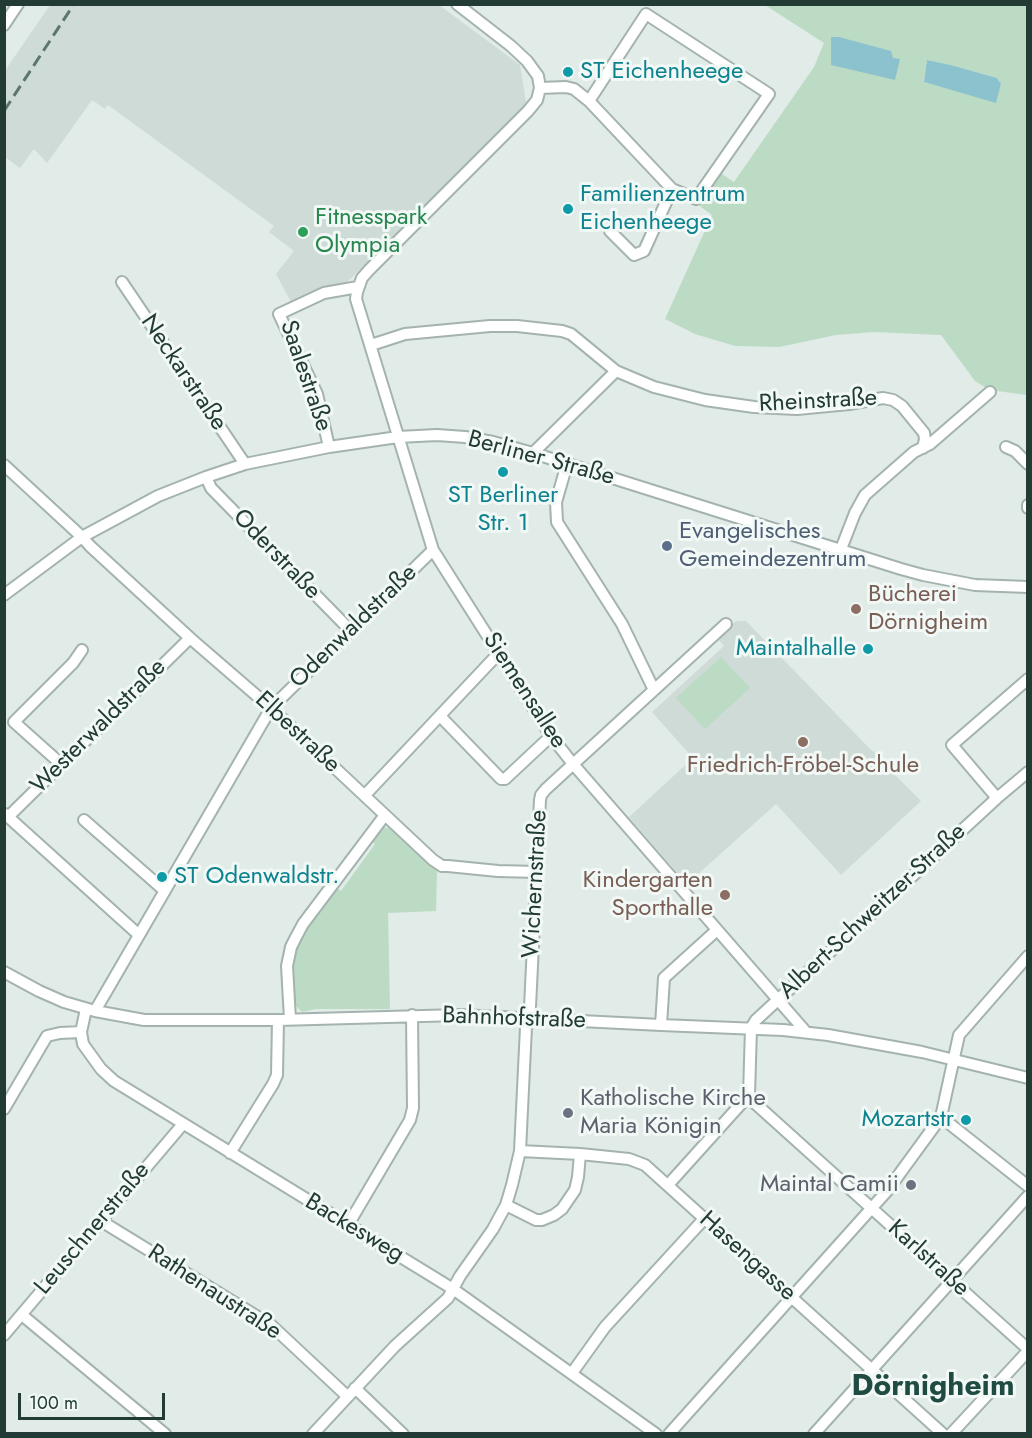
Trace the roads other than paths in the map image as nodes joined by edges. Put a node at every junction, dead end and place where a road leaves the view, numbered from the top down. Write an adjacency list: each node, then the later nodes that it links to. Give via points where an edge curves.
1 (18, 4): 3 (street)
2 (457, 4): 4 (street, via 527,61 538,76)
3 (4, 25)
4 (540, 88): 5 (street, via 569,87); 9 (street, via 528,111 369,270)
5 (589, 101): 6 (street); 6 (street, via 646,14 769,94 696,199)
6 (672, 189): 7 (street, via 644,251 634,255)
7 (610, 231)
8 (122, 282): 18 (street, Neckarstraße)
9 (358, 287): 10 (street, Siemensallee, via 356,299); 14 (street, Saalestraße, via 324,293 279,314 317,394)
10 (371, 345): 11 (street, Rheinstraße, via 414,333 490,326 542,328 571,334); 13 (street, Siemensallee)
11 (615, 371): 16 (street, Rheinstraße, via 679,394 754,407 797,409 893,400 924,433); 17 (street)
12 (990, 392): 16 (street)
13 (398, 437): 14 (street, Berliner Straße); 17 (street, Berliner Straße, via 465,437); 25 (street, Siemensallee)
14 (329, 447): 18 (street, Berliner Straße)
15 (1006, 447): 20 (street)
16 (923, 448): 24 (street, via 865,495)
17 (533, 453): 19 (street, Berliner Straße)
18 (245, 464): 22 (street, Berliner Straße)
19 (567, 464): 24 (street, Berliner Straße); 34 (street, via 556,502 557,522 622,624)
20 (1028, 464)
21 (4, 465): 23 (street, Elbestraße)
22 (206, 477): 23 (street, Berliner Straße, via 158,496); 29 (street, Oderstraße, via 212,488)
23 (82, 537): 27 (street, Berliner Straße); 30 (street, Elbestraße)
24 (842, 549): 26 (street, Berliner Straße, via 901,569 958,582)
25 (433, 550): 29 (street, Odenwaldstraße); 32 (street, Siemensallee)
26 (1028, 587)
27 (4, 595)
28 (726, 624): 34 (street, Wichernstraße)
29 (350, 630): 35 (street, Odenwaldstraße)
30 (190, 638): 35 (street, Elbestraße); 38 (street, Westerwaldstraße)
31 (82, 650): 38 (street, via 14,722)
32 (498, 654): 36 (street); 37 (street, Siemensallee)
33 (1028, 679): 42 (street, via 952,745)
34 (654, 690): 39 (street, Wichernstraße)
35 (271, 708): 41 (street, Elbestraße); 47 (street, Odenwaldstraße)
36 (440, 716): 37 (street, via 501,779); 41 (street)
37 (551, 736): 39 (street, Siemensallee)
38 (62, 764): 43 (street, Westerwaldstraße)
39 (573, 764): 46 (street, Wichernstraße, via 541,795); 48 (street, Siemensallee)
40 (1028, 772): 42 (street, Albert-Schweitzer-Straße)
41 (365, 795): 44 (street, Elbestraße)
42 (997, 798): 52 (street, Albert-Schweitzer-Straße)
43 (6, 815): 49 (street)
44 (384, 815): 46 (street, Elbestraße, via 442,866); 56 (street, via 303,924 291,947)
45 (84, 820): 47 (street)
46 (537, 872): 55 (street, Wichernstraße)
47 (165, 891): 49 (street, Odenwaldstraße)
48 (717, 930): 52 (street, Siemensallee); 57 (street, via 664,978)
49 (139, 934): 53 (street, Odenwaldstraße)
50 (1028, 957): 61 (street, via 962,1030)
51 (4, 972): 53 (street, Bahnhofstraße, via 54,998)
52 (778, 1000): 58 (street, Albert-Schweitzer-Straße); 60 (street, Siemensallee)
53 (90, 1010): 56 (street, Bahnhofstraße, via 144,1020); 59 (street)
54 (412, 1016): 55 (street, Bahnhofstraße); 56 (street, Bahnhofstraße); 77 (street, via 410,1120)
55 (528, 1018): 57 (street, Bahnhofstraße); 67 (street, Wichernstraße)
56 (284, 1019): 68 (street, via 277,1075)
57 (661, 1025): 58 (street, Bahnhofstraße)
58 (751, 1028): 60 (street, Bahnhofstraße); 63 (street)
59 (81, 1032): 64 (street, via 47,1036); 66 (street, Backesweg, via 83,1044 110,1078)
60 (807, 1032): 61 (street, Bahnhofstraße)
61 (953, 1059): 62 (street, Bahnhofstraße); 65 (street)
62 (1028, 1078)
63 (748, 1097): 70 (street); 74 (street, Karlstraße)
64 (4, 1109)
65 (941, 1117): 71 (street); 74 (street)
66 (183, 1124): 68 (street, Backesweg); 76 (street, Leuschnerstraße)
67 (520, 1151): 69 (street, Hasengasse); 73 (street, Wichernstraße)
68 (230, 1153): 77 (street, Backesweg)
69 (580, 1154): 70 (street, Hasengasse, via 636,1160); 73 (street, via 575,1190 554,1215 536,1220)
70 (668, 1185): 75 (street, Hasengasse)
71 (1028, 1186)
72 (1028, 1196): 78 (street)
73 (506, 1205): 79 (street, Wichernstraße)
74 (871, 1209): 78 (street, Karlstraße); 80 (street)
75 (704, 1219): 80 (street, Hasengasse); 85 (street, via 605,1327)
76 (101, 1221): 81 (street, Leuschnerstraße); 87 (street, Rathenaustraße, via 271,1325)
77 (348, 1225): 79 (street, Backesweg)
78 (952, 1280): 83 (street, Karlstraße); 84 (street)
79 (453, 1289): 85 (street, Backesweg); 86 (street, Wichernstraße)
80 (791, 1297): 84 (street, Hasengasse); 92 (street)
81 (22, 1315): 82 (street, Leuschnerstraße); 88 (street)
82 (4, 1335)
83 (1028, 1350): 95 (street)
84 (872, 1369): 93 (street); 94 (street, Hasengasse)
85 (572, 1373): 91 (street, Backesweg)
86 (355, 1388): 87 (street, Wichernstraße); 90 (street)
87 (347, 1396): 89 (street, Wichernstraße)
88 (165, 1434)
89 (313, 1434)
90 (403, 1434)
91 (656, 1434)
92 (669, 1434)
93 (814, 1434)
94 (943, 1434)
95 (951, 1434)

